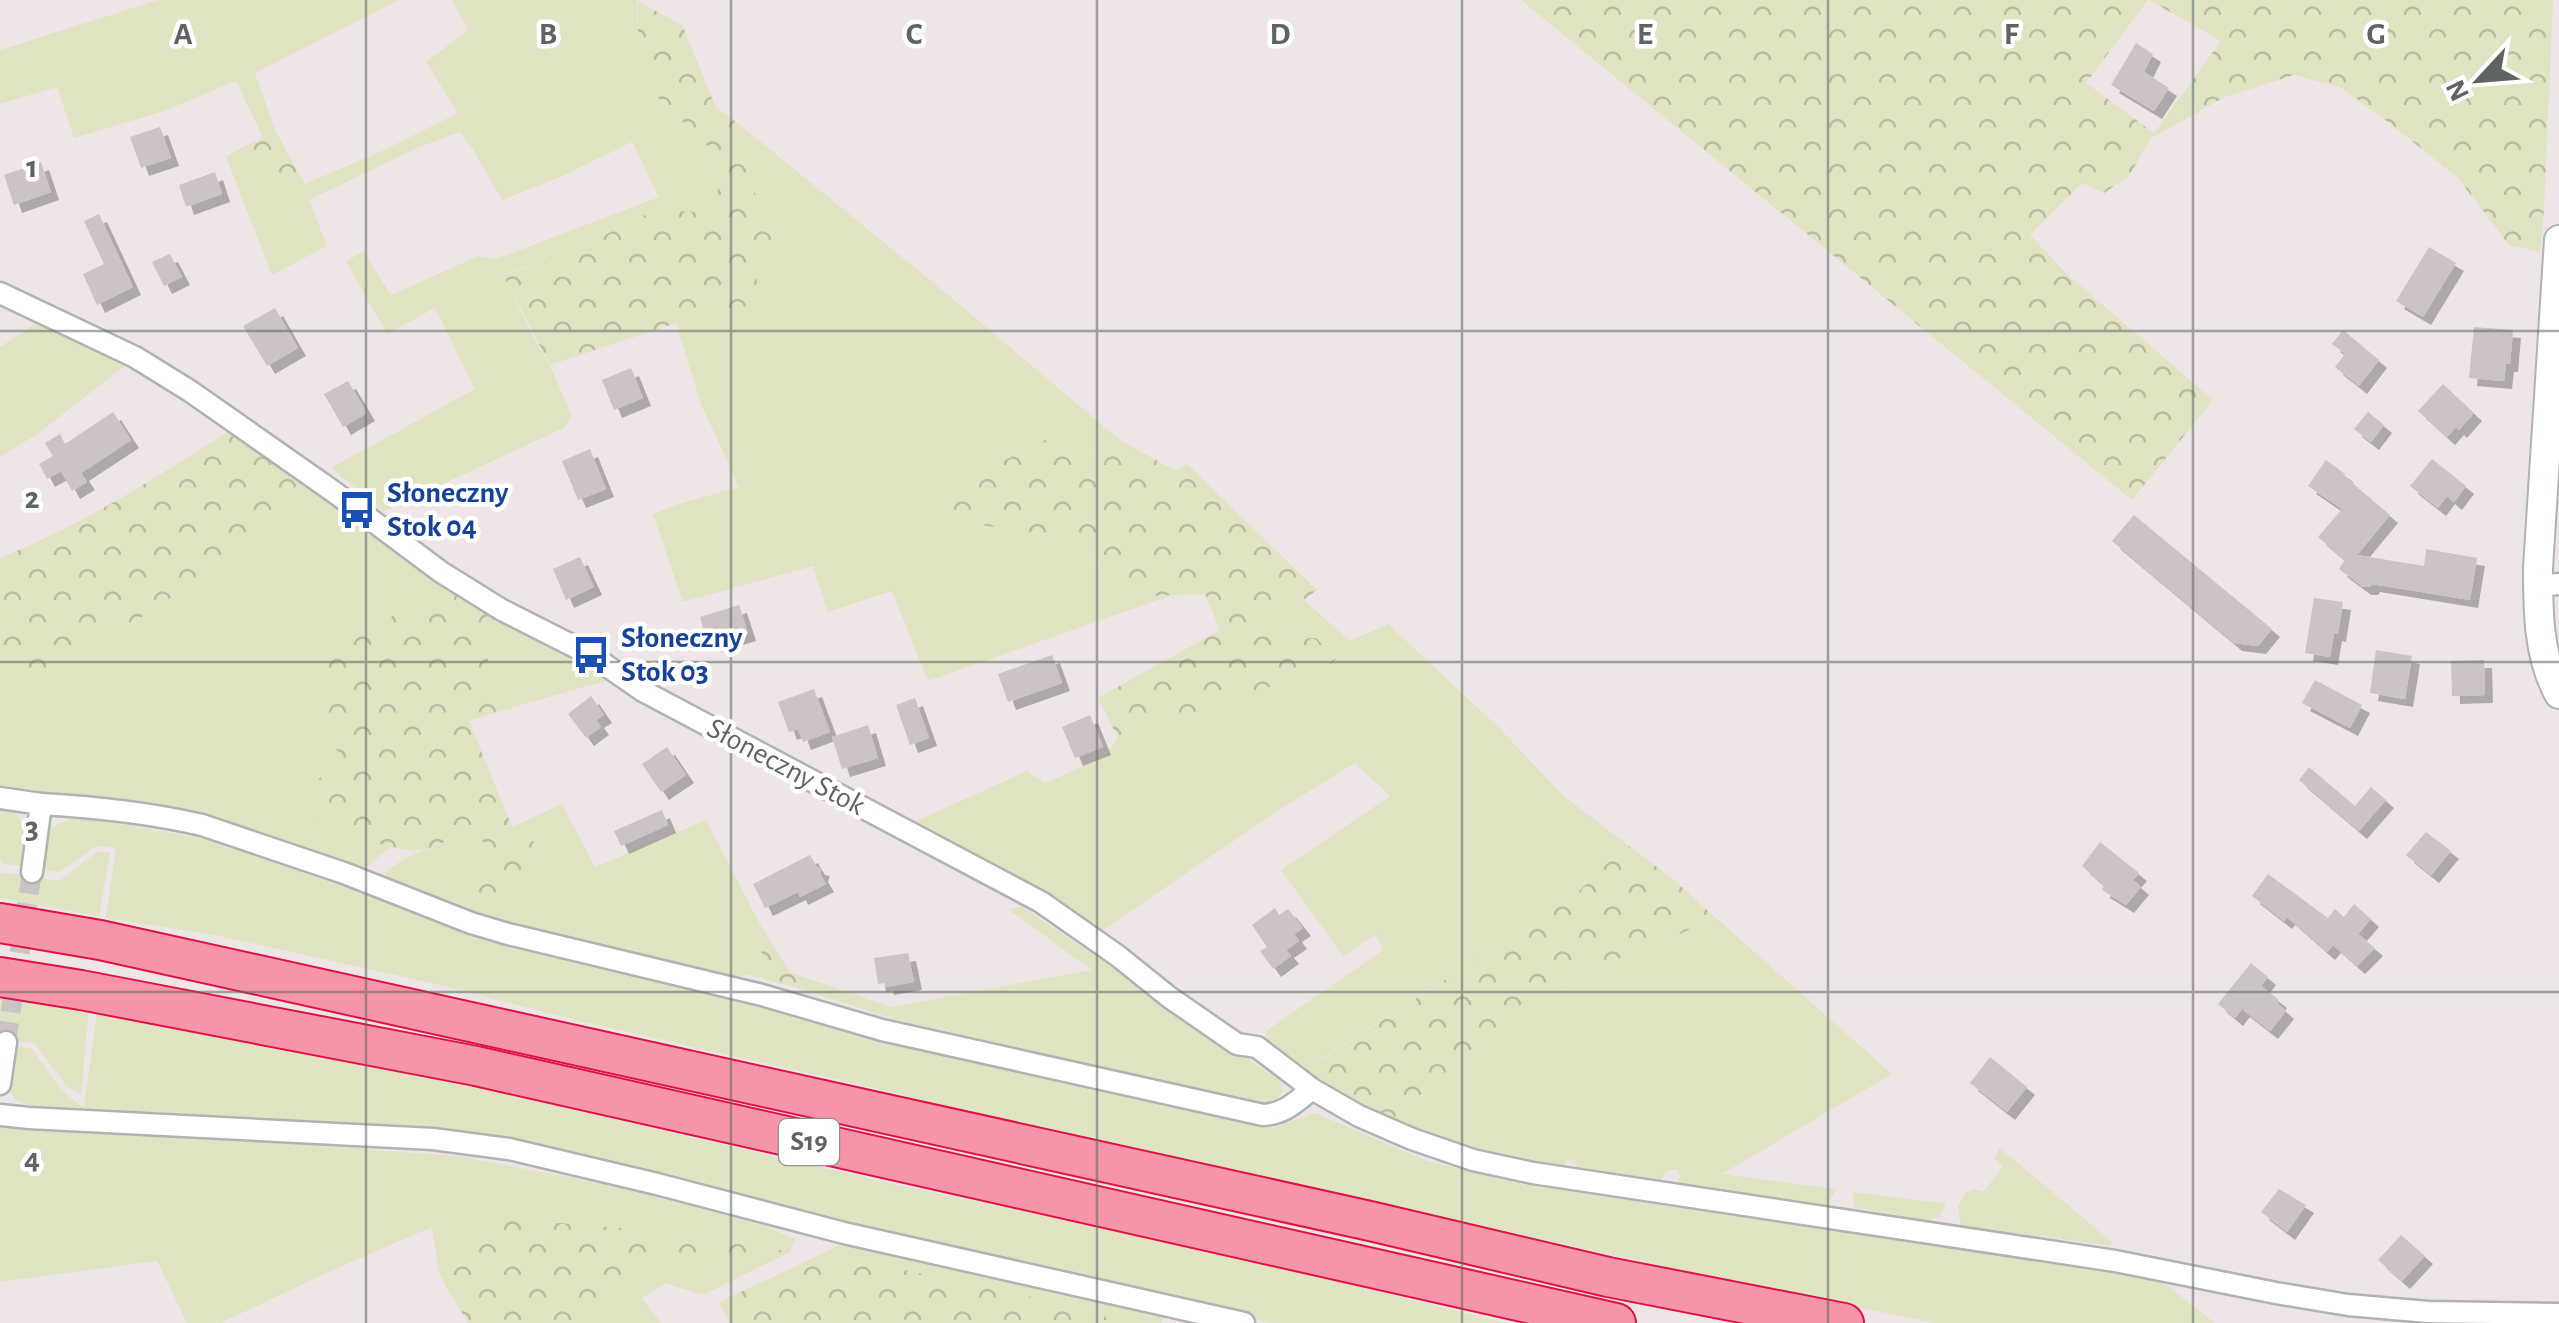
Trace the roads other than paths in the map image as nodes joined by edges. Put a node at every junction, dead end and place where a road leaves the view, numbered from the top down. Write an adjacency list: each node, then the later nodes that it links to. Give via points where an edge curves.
1 (2559, 240): 3 (street)
2 (0, 293): 13 (street, Słoneczny Stok, via 149,365 502,610 1040,902 1169,997 1238,1044 1257,1047)
3 (2549, 550): 4 (street)
4 (2548, 585): 5 (street, via 2538,608 2544,655)
5 (2559, 694)
6 (0, 798): 7 (street)
7 (40, 804): 8 (street); 13 (street, via 180,820 344,872 471,923 882,1030 1263,1115 1291,1107)
8 (32, 872)
9 (0, 923): 18 (highway, S19, via 1608,1277)
10 (0, 977): 17 (highway, S19, via 476,1066)
11 (6, 1042): 12 (street)
12 (0, 1084)
13 (1312, 1089): 15 (street, Słoneczny Stok, via 1412,1140 1532,1174 2116,1260 2348,1304)
14 (0, 1115): 16 (street, via 508,1149 844,1234)
15 (2559, 1314)
16 (1244, 1323)
17 (1616, 1323)
18 (1844, 1323)

